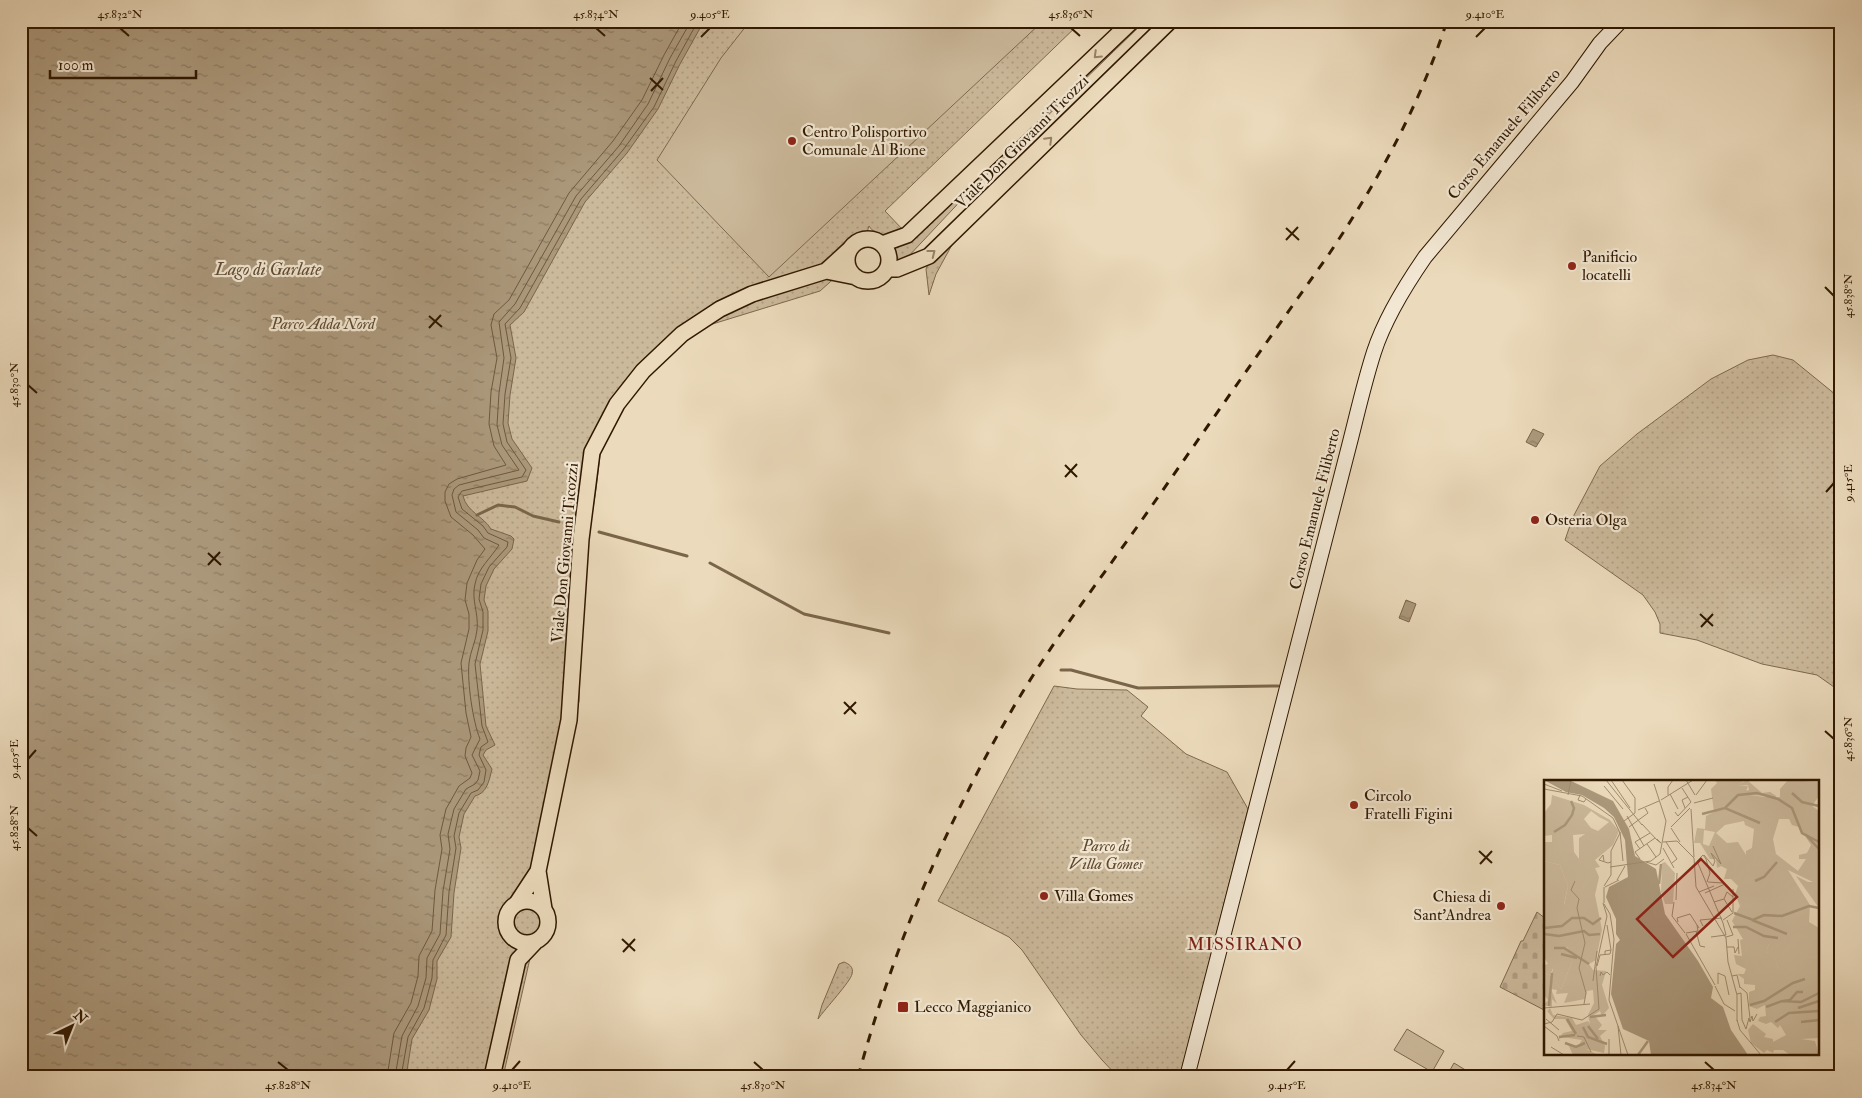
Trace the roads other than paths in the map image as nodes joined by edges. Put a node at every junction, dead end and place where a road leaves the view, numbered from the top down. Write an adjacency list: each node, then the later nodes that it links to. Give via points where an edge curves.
1 (1132, 21): 4 (main road, Viale Don Giovanni Ticozzi, one-way to 4, via 907,235)
2 (1170, 21): 6 (main road, Viale Don Giovanni Ticozzi, one-way to 2, via 897,269 929,256)
3 (1623, 21): 16 (main road, Corso Emanuele Filiberto, via 1606,48 1572,82 1425,257 1390,314 1374,351)
4 (882, 244): 5 (main road, via 876,240 861,240); 6 (main road, via 888,256)
5 (851, 248): 7 (main road, Viale Don Giovanni Ticozzi); 8 (main road, via 848,267)
6 (887, 269): 8 (main road, via 874,280)
7 (826, 271): 8 (main road, Viale Don Giovanni Ticozzi); 9 (main road, Viale Don Giovanni Ticozzi, via 752,294 720,309 682,334 643,371 617,404 592,452 581,538 568,720)
8 (856, 277)
9 (538, 871): 10 (main road, Viale Don Giovanni Ticozzi); 11 (main road, Viale Don Giovanni Ticozzi)
10 (517, 903): 11 (main road, via 532,901); 12 (main road, via 507,914 506,928)
11 (544, 909): 13 (main road, via 547,929)
12 (510, 935): 13 (main road, via 522,943); 14 (main road)
13 (535, 942): 14 (main road)
14 (518, 960): 15 (main road)
15 (492, 1077)
16 (1187, 1077)

